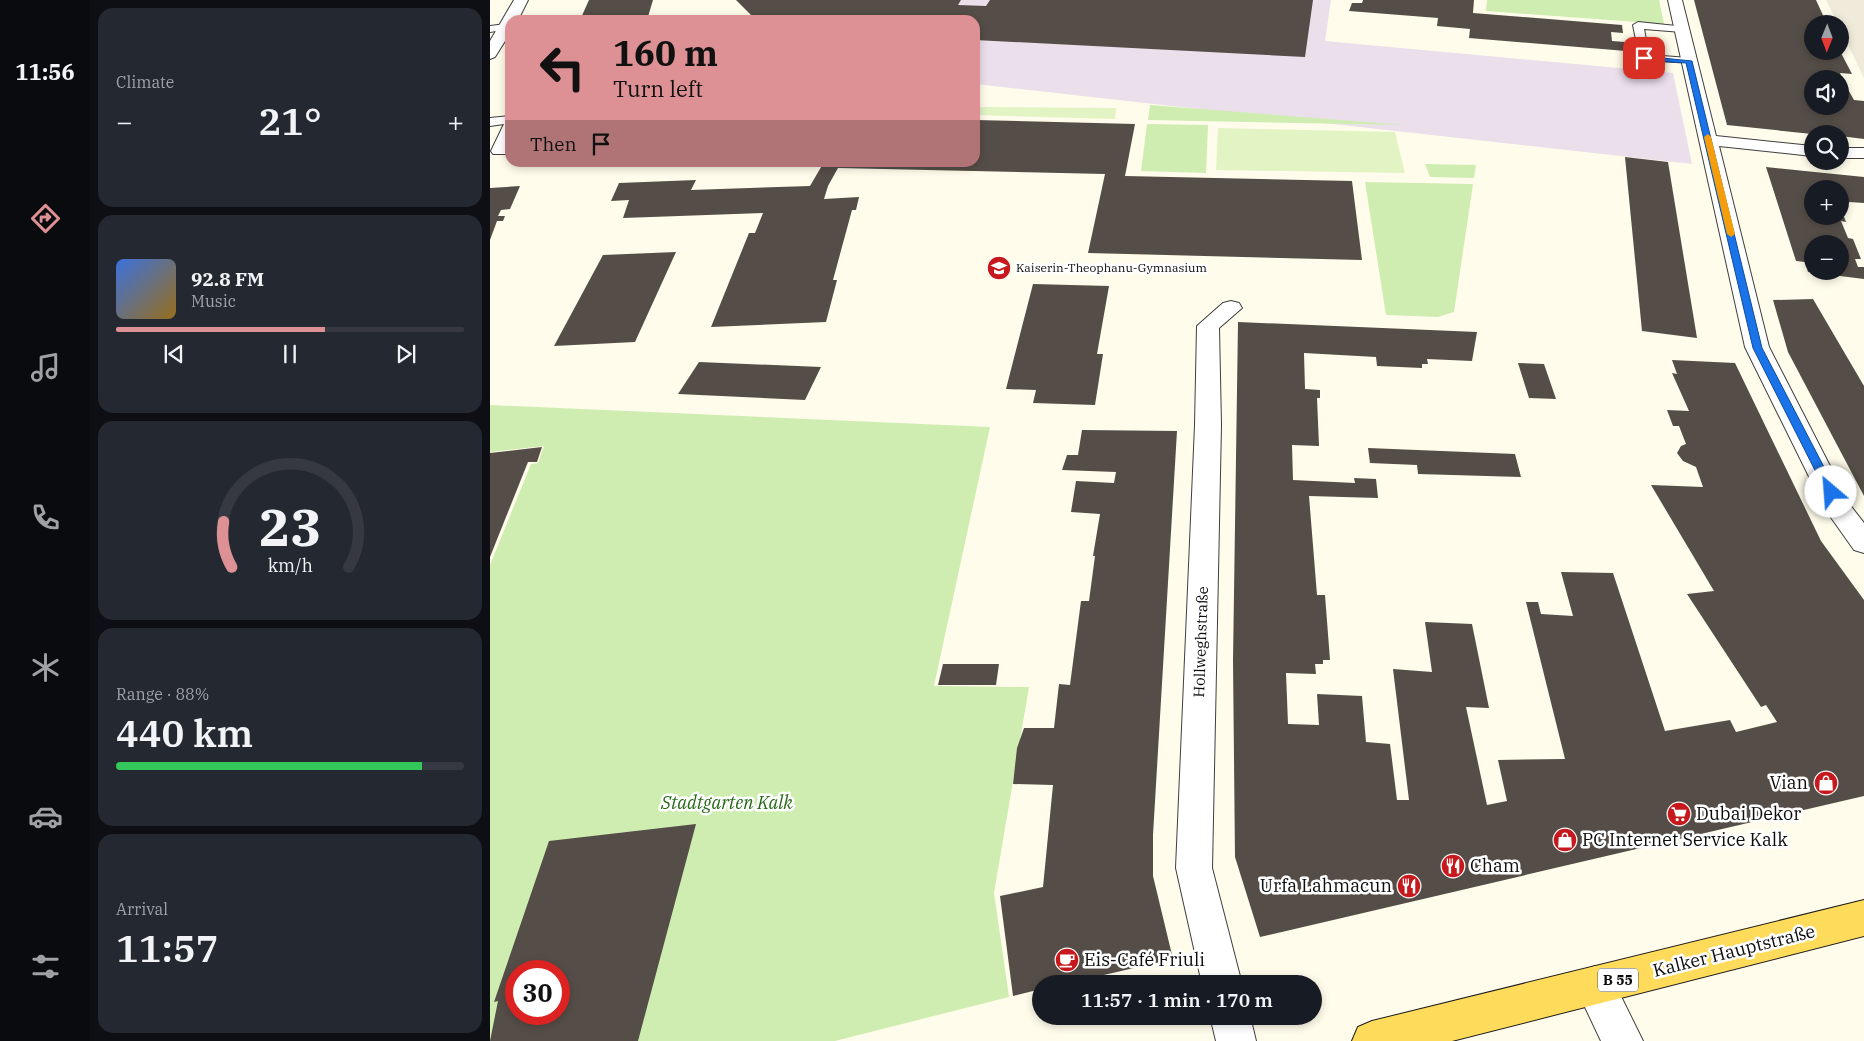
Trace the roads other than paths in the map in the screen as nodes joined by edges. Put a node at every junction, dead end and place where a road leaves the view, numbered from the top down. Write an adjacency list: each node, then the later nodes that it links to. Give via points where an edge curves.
1 (521, 0): 3 (street)
2 (1675, 0): 6 (street)
3 (513, 15)
4 (505, 24): 5 (lane)
5 (490, 29)
6 (1682, 29): 9 (street); 9 (lane, via 1638,25 1644,58)
7 (505, 30): 8 (street)
8 (490, 54)
9 (1689, 61): 13 (street)
10 (505, 120): 11 (lane)
11 (490, 122)
12 (505, 135): 14 (lane, via 498,151)
13 (1708, 140): 15 (street); 19 (street, via 1758,348 1840,509)
14 (505, 150)
15 (1804, 150)
16 (1849, 153): 17 (street)
17 (1864, 153)
18 (1231, 308): 21 (street, Hollweghstraße, via 1208,326 1208,425 1194,868)
19 (1864, 543)
20 (1864, 918): 22 (main road, Kalker Hauptstraße / B 55)
21 (1220, 975)
22 (1595, 986): 25 (main road, Kalker Hauptstraße / B 55); 26 (street)
23 (1232, 1025): 24 (street)
24 (1236, 1041)
25 (1372, 1041)
26 (1623, 1041)

